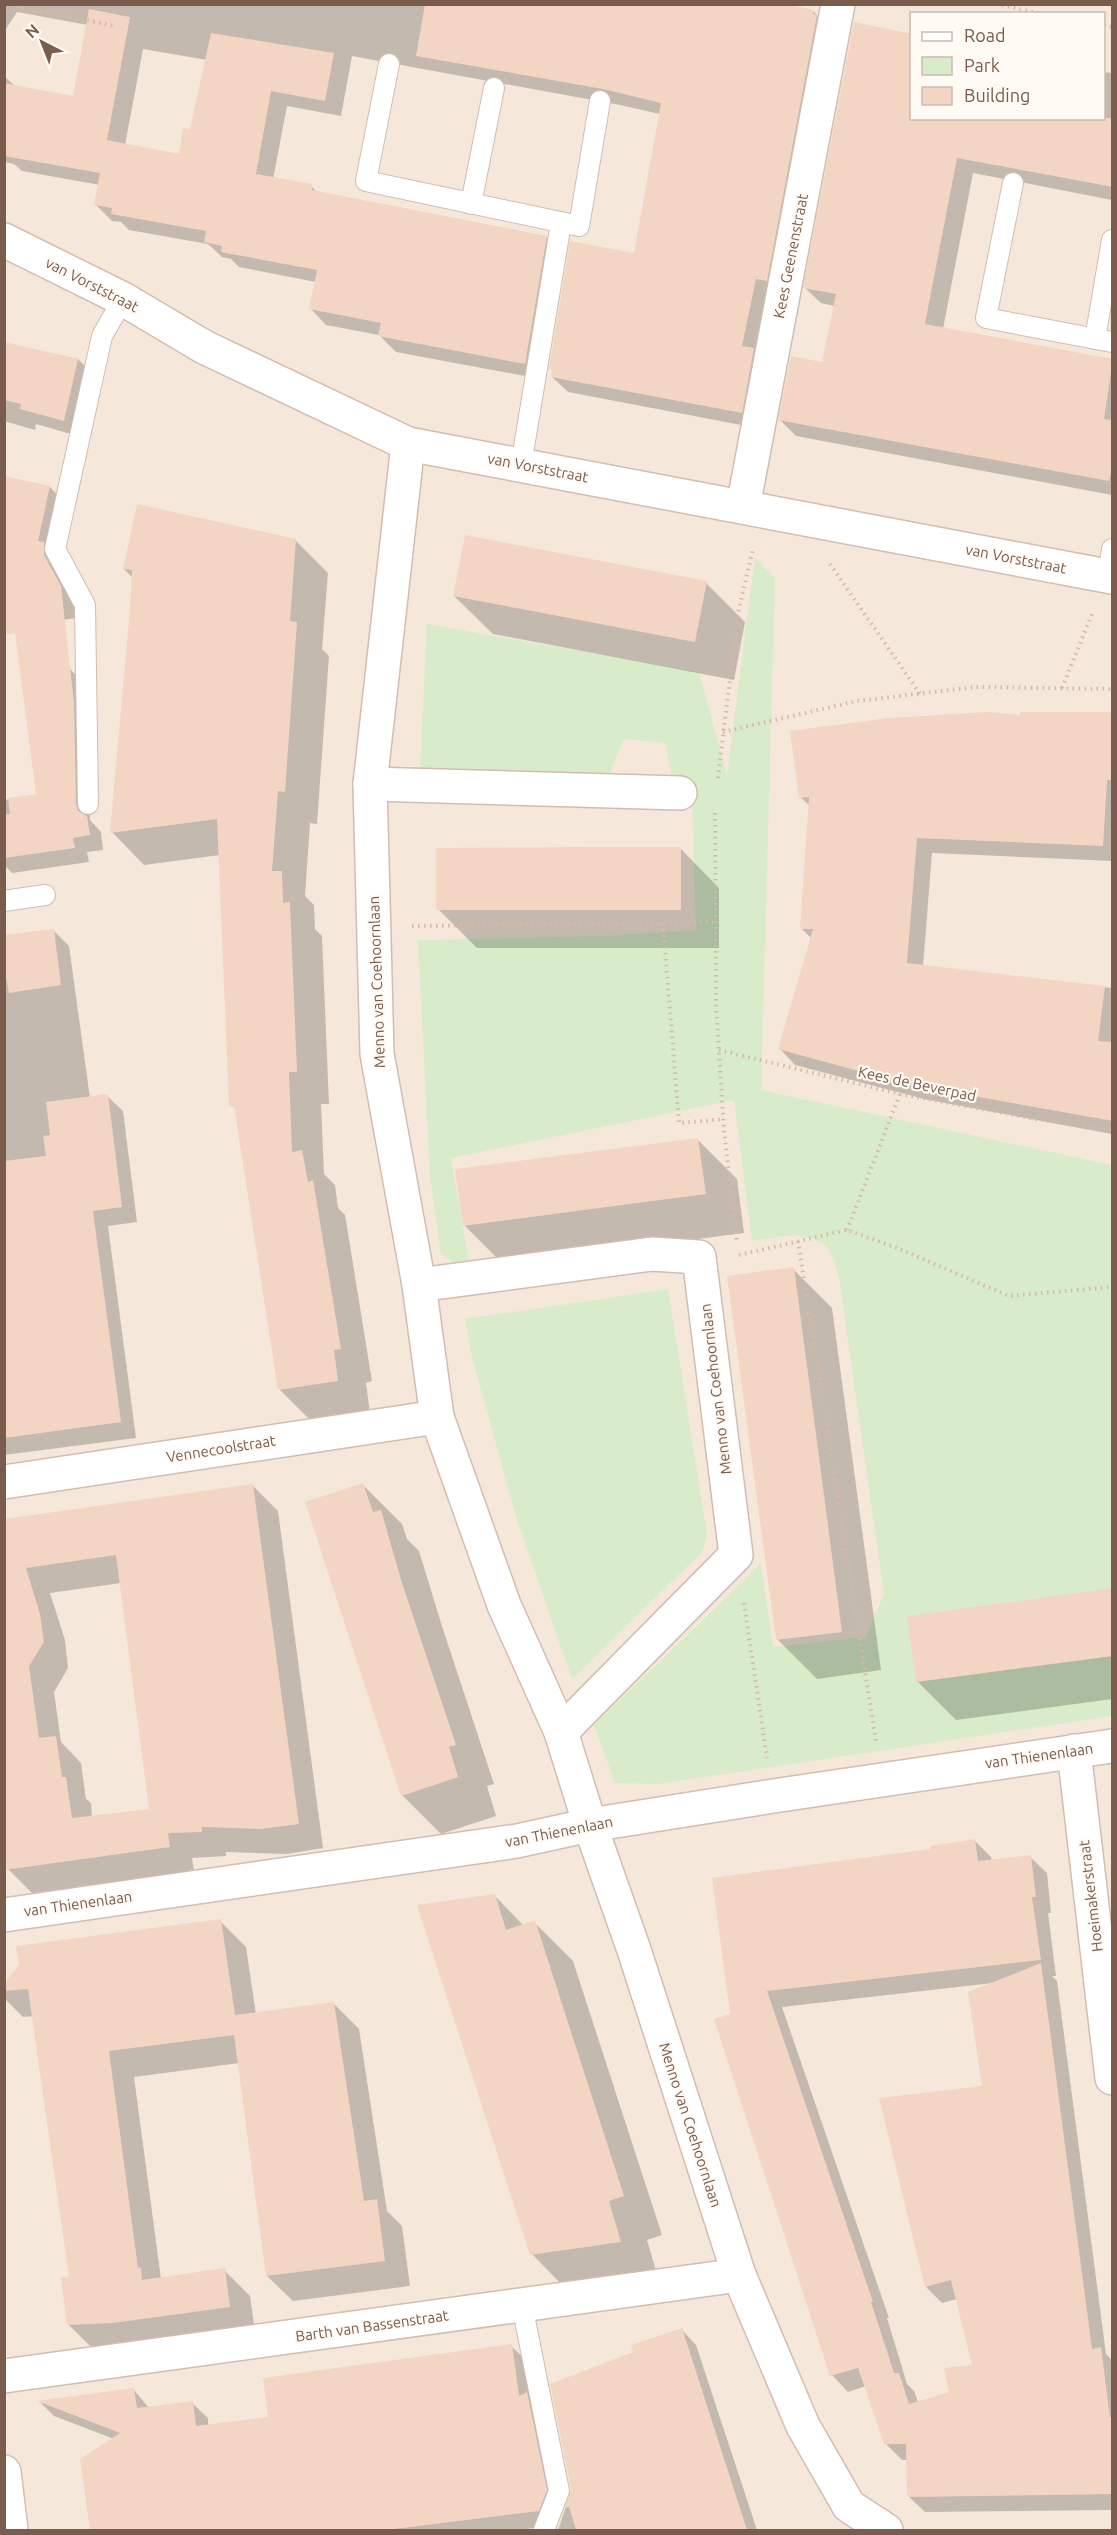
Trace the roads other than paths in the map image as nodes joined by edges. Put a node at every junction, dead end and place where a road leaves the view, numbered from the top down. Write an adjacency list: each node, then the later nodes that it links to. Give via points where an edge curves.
1 (838, 4): 14 (street, Kees Geenenstraat)
2 (389, 64): 6 (lane, via 366,181)
3 (494, 88): 6 (lane)
4 (600, 102): 7 (lane, via 579,226)
5 (1013, 183): 11 (lane, via 986,318)
6 (471, 204): 7 (lane)
7 (561, 223): 13 (lane)
8 (4, 240): 10 (street, van Vorststraat)
9 (1113, 240): 11 (lane)
10 (123, 299): 12 (street, van Vorststraat, via 204,347); 18 (lane, via 102,336 55,549 85,605)
11 (1104, 341)
12 (408, 444): 13 (street, van Vorststraat); 16 (street, Menno van Coehoornlaan)
13 (521, 465): 14 (street, van Vorststraat)
14 (752, 509): 15 (street, van Vorststraat)
15 (1111, 567)
16 (370, 784): 17 (street); 21 (street, Menno van Coehoornlaan, via 376,1054)
17 (680, 793)
18 (88, 804)
19 (45, 895): 20 (lane)
20 (4, 901)
21 (419, 1285): 22 (street, Menno van Coehoornlaan); 24 (street, Menno van Coehoornlaan, via 652,1254 699,1257 736,1555)
22 (437, 1417): 23 (street, Vennecoolstraat); 24 (street, Menno van Coehoornlaan, via 504,1605)
23 (4, 1482)
24 (561, 1732): 27 (street, Menno van Coehoornlaan)
25 (1113, 1746): 26 (street, van Thienenlaan)
26 (1074, 1751): 27 (street, van Thienenlaan); 29 (street, Hoeimakerstraat)
27 (590, 1825): 28 (street, van Thienenlaan, via 517,1841); 30 (street, Menno van Coehoornlaan)
28 (4, 1915)
29 (1113, 2078)
30 (739, 2275): 31 (street, Barth van Bassenstraat); 36 (street, Menno van Coehoornlaan, via 803,2426 849,2506)
31 (522, 2305): 32 (street, Barth van Bassenstraat); 35 (lane, via 559,2491)
32 (4, 2376)
33 (4, 2472): 34 (street)
34 (11, 2530)
35 (543, 2530)
36 (886, 2530)

